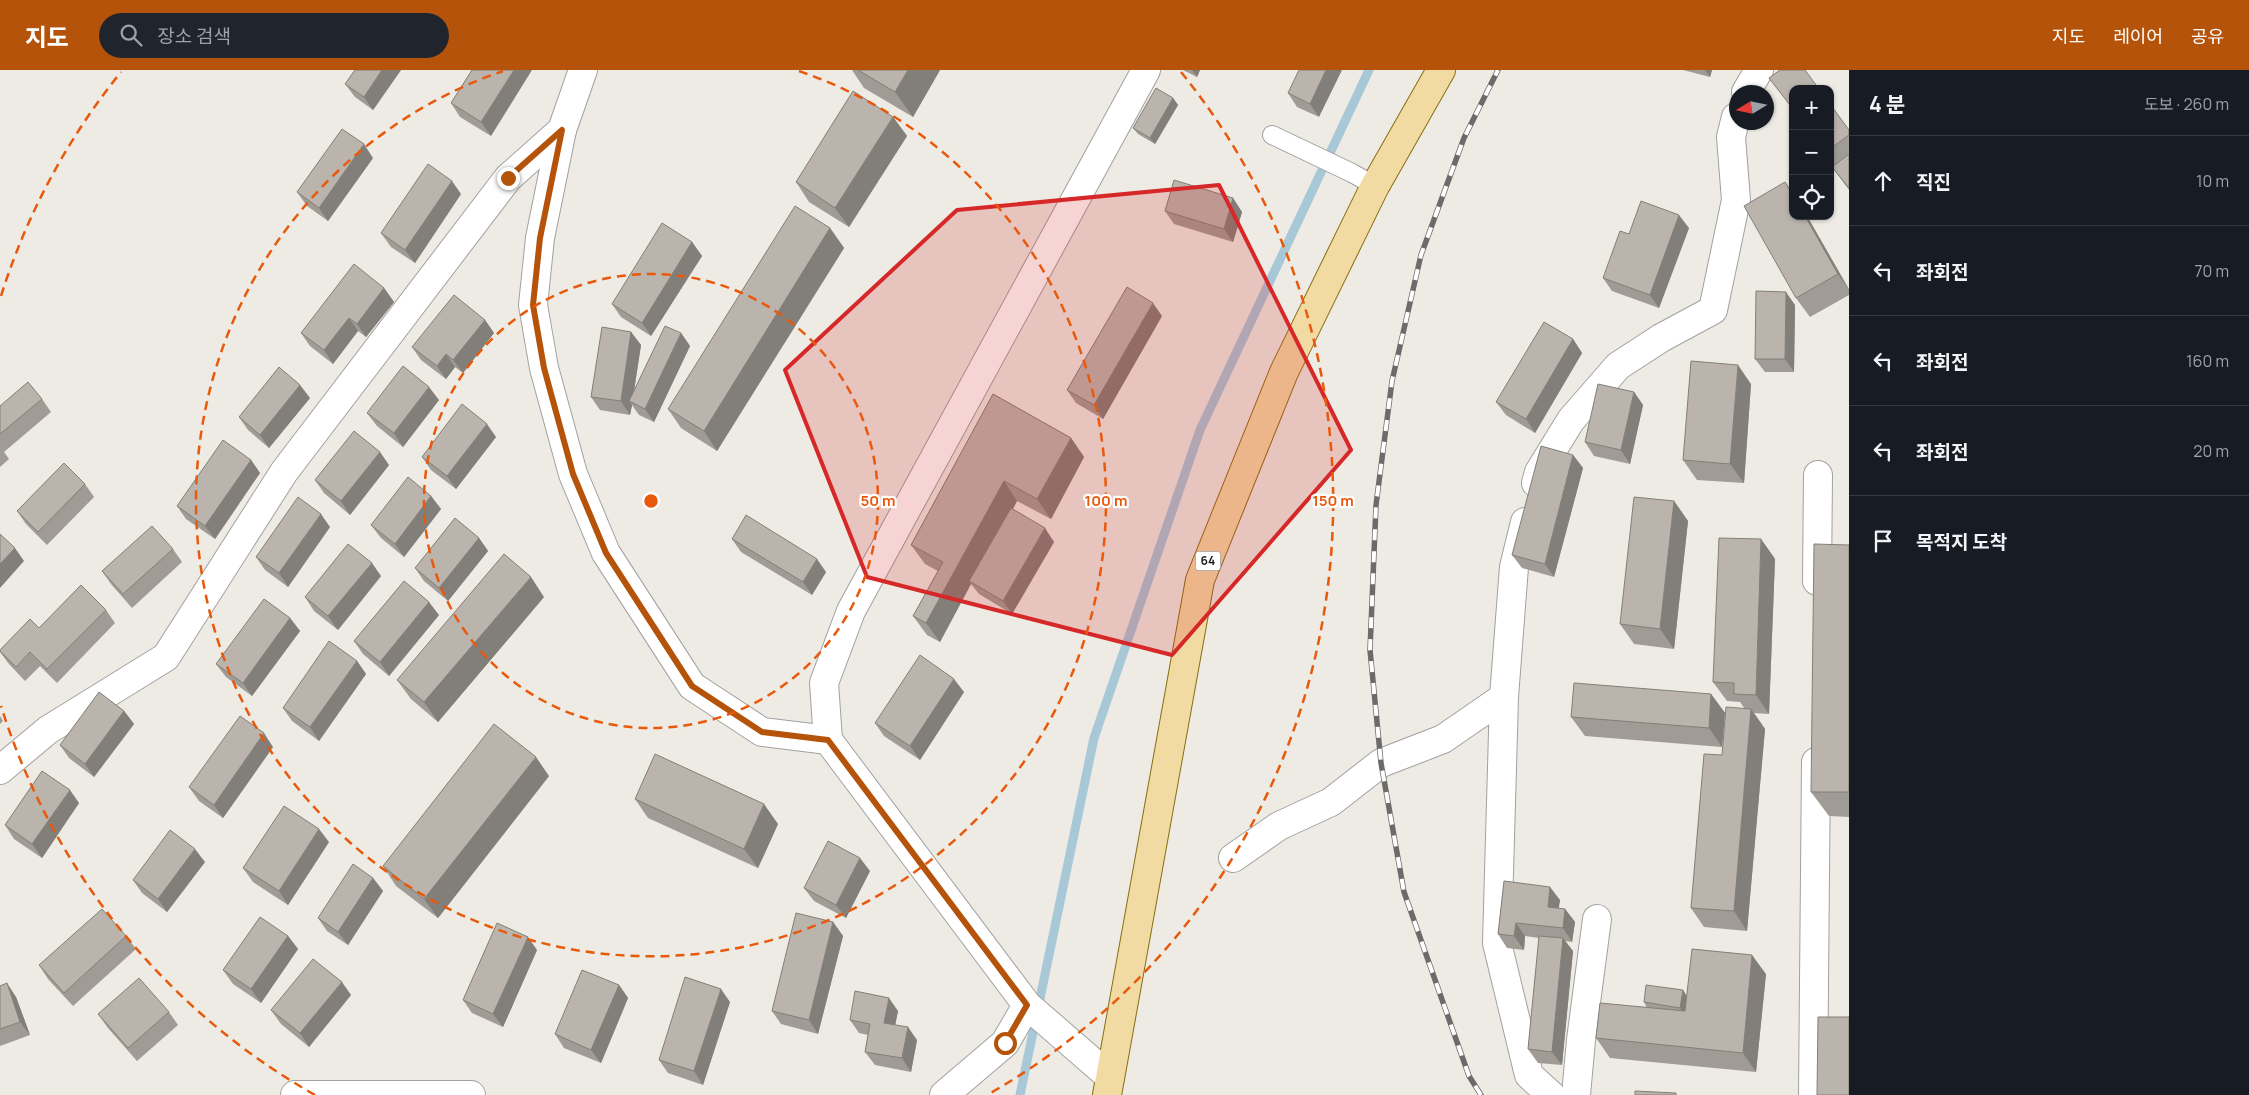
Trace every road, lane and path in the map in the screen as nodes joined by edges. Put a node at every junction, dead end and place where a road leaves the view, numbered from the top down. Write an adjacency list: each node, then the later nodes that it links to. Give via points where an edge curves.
1 (583, 70): 6 (street)
2 (1146, 70): 14 (street, via 851,611 824,683)
3 (1440, 70): 9 (main road, 64)
4 (1759, 70): 5 (street)
5 (1750, 85)
6 (562, 130): 14 (street, via 540,238 533,305 544,368 573,474 606,553 692,686 762,732); 15 (street, via 508,178 284,472 166,657 48,730)
7 (1733, 130): 12 (street, via 1736,200 1713,310 1618,366 1571,420 1539,472 1514,567)
8 (1272, 134): 9 (lane)
9 (1364, 180): 19 (main road, 64, via 1200,580)
10 (1818, 475): 11 (street)
11 (1817, 604)
12 (1504, 697): 16 (street, via 1444,739 1380,762 1331,802 1280,826); 23 (street, via 1497,943 1530,1075)
13 (1816, 733): 25 (street)
14 (828, 740): 18 (street)
15 (0, 770)
16 (1233, 858)
17 (1597, 919): 24 (street)
18 (1027, 1005): 19 (street, via 1078,1049); 22 (street, via 1005,1043)
19 (1108, 1086)
20 (295, 1095): 21 (street)
21 (471, 1095)
22 (944, 1095)
23 (1551, 1095)
24 (1576, 1095)
25 (1813, 1095)

